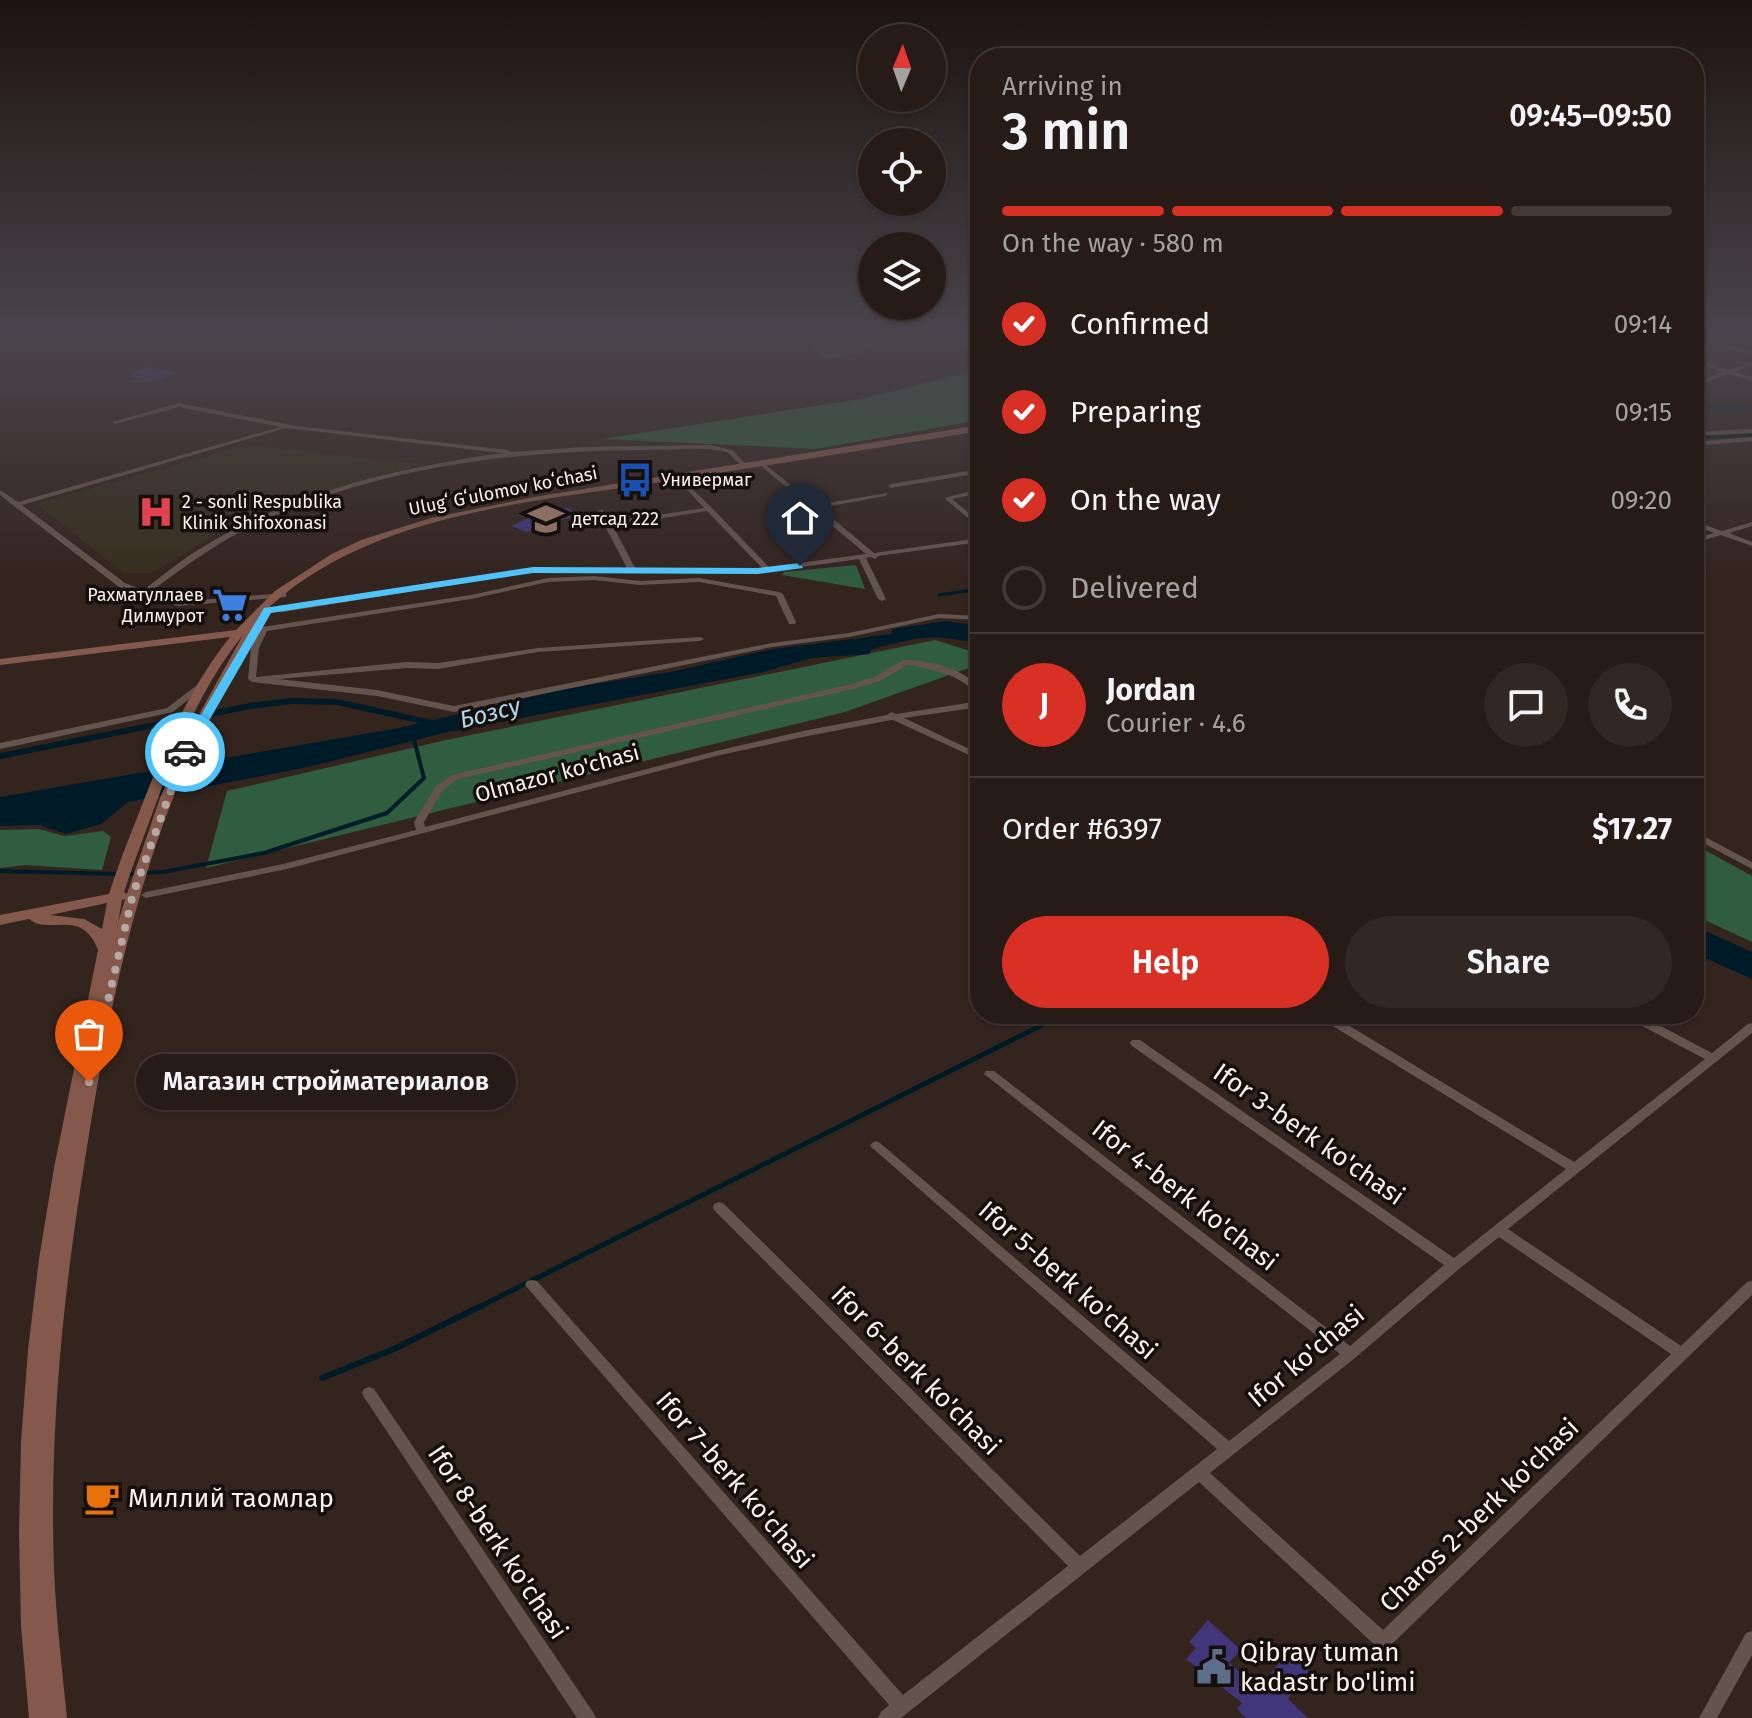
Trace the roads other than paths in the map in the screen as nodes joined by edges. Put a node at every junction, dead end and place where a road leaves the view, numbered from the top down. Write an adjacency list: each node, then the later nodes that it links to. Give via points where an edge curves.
1 (129, 418): 3 (street)
2 (247, 418): 4 (street)
3 (115, 422)
4 (288, 426): 11 (street); 20 (street)
5 (970, 430): 12 (main road, Ulugʻ Gʻulomov koʻchasi)
6 (970, 430): 13 (main road, Ulugʻ Gʻulomov koʻchasi)
7 (1752, 431): 8 (street)
8 (1704, 433)
9 (1752, 439): 10 (street)
10 (1704, 443)
11 (518, 453): 13 (street, via 579,446 723,449); 38 (street, via 410,472 312,498 227,535)
12 (763, 465): 15 (main road, Ulugʻ Gʻulomov koʻchasi); 21 (street)
13 (745, 466): 39 (main road, Ulugʻ Gʻulomov koʻchasi, via 524,503 399,531 338,555)
14 (970, 473): 16 (street)
15 (680, 479): 22 (street); 39 (main road, Ulugʻ Gʻulomov koʻchasi, via 489,511 402,532 343,556)
16 (891, 486)
17 (0, 492): 20 (street)
18 (970, 493): 24 (street, via 947,498)
19 (885, 494): 21 (street)
20 (16, 505): 38 (street, via 122,585)
21 (817, 507): 32 (street)
22 (710, 509): 26 (street); 35 (street)
23 (601, 511): 26 (street)
24 (970, 518)
25 (1752, 524): 28 (street)
26 (607, 525): 34 (street)
27 (1704, 526): 28 (street)
28 (1722, 532): 29 (street); 31 (street)
29 (1704, 538)
30 (970, 542): 32 (street)
31 (1752, 544)
32 (875, 557): 33 (street)
33 (862, 558): 35 (street); 40 (street)
34 (632, 570): 36 (street); 41 (street, via 533,570)
35 (768, 570): 36 (street)
36 (758, 571): 37 (street)
37 (748, 587): 43 (street, via 779,594); 44 (street, via 699,580 548,580)
38 (144, 593): 39 (street, via 178,604)
39 (281, 594): 41 (main road, Ulugʻ Gʻulomov koʻchasi)
40 (882, 599)
41 (263, 610): 44 (main road, Ulugʻ Gʻulomov koʻchasi)
42 (970, 618): 50 (street, via 939,616 772,645 454,709 377,693)
43 (792, 622)
44 (252, 631): 45 (main road); 47 (main road, Ulugʻ Gʻulomov koʻchasi); 50 (street); 59 (main road, Ulugʻ Gʻulomov koʻchasi, via 181,761)
45 (197, 637): 47 (main road, via 218,640); 48 (main road)
46 (700, 639): 50 (street)
47 (227, 650): 49 (main road, Ulugʻ Gʻulomov koʻchasi)
48 (0, 662)
49 (210, 677): 54 (street, via 170,710); 59 (main road, Ulugʻ Gʻulomov koʻchasi, via 165,763 121,880)
50 (252, 679)
51 (970, 681): 56 (street, via 906,662 854,686 455,777 433,796 419,822)
52 (970, 705): 53 (street, Olmazor ko'chasi)
53 (891, 715): 55 (street); 56 (street, Olmazor ko'chasi, via 779,736)
54 (0, 746)
55 (970, 752)
56 (421, 829): 59 (street, Olmazor ko'chasi, via 283,867)
57 (1704, 840): 58 (street)
58 (1752, 866)
59 (128, 898): 60 (main road); 61 (main road); 62 (main road); 85 (main road, via 94,1054 51,1324 42,1427 41,1540)
60 (36, 919): 61 (main road); 62 (main road, via 90,926 104,942)
61 (0, 923)
62 (106, 957): 84 (main road, via 61,1167 39,1326 30,1546)
63 (1338, 1024): 70 (street)
64 (1648, 1024): 67 (street)
65 (1752, 1027): 67 (street, Ifor ko'chasi)
66 (1136, 1043): 73 (street, Ifor 3-berk ko'chasi)
67 (1711, 1057): 70 (street, Ifor ko'chasi)
68 (990, 1074): 76 (street, Ifor 4-berk ko'chasi)
69 (876, 1146): 79 (street, Ifor 5-berk ko'chasi)
70 (1576, 1169): 72 (street, Ifor ko'chasi)
71 (719, 1207): 81 (street, Ifor 6-berk ko'chasi)
72 (1499, 1230): 73 (street, Ifor ko'chasi); 77 (street)
73 (1454, 1265): 76 (street, Ifor ko'chasi)
74 (532, 1285): 83 (street, Ifor 7-berk ko'chasi)
75 (1752, 1286): 77 (street, Charos 2-berk ko'chasi)
76 (1350, 1354): 79 (street, Ifor ko'chasi)
77 (1682, 1354): 80 (street, Charos 2-berk ko'chasi, via 1383,1641)
78 (369, 1393): 86 (street, Ifor 8-berk ko'chasi)
79 (1229, 1450): 80 (street, Ifor ko'chasi)
80 (1200, 1473): 81 (street, Ifor ko'chasi)
81 (1079, 1566): 83 (street, Ifor ko'chasi)
82 (1752, 1639): 88 (street)
83 (901, 1706): 87 (street, Ifor ko'chasi)
84 (41, 1718)
85 (55, 1718)
86 (587, 1718)
87 (887, 1718)
88 (1708, 1718)

